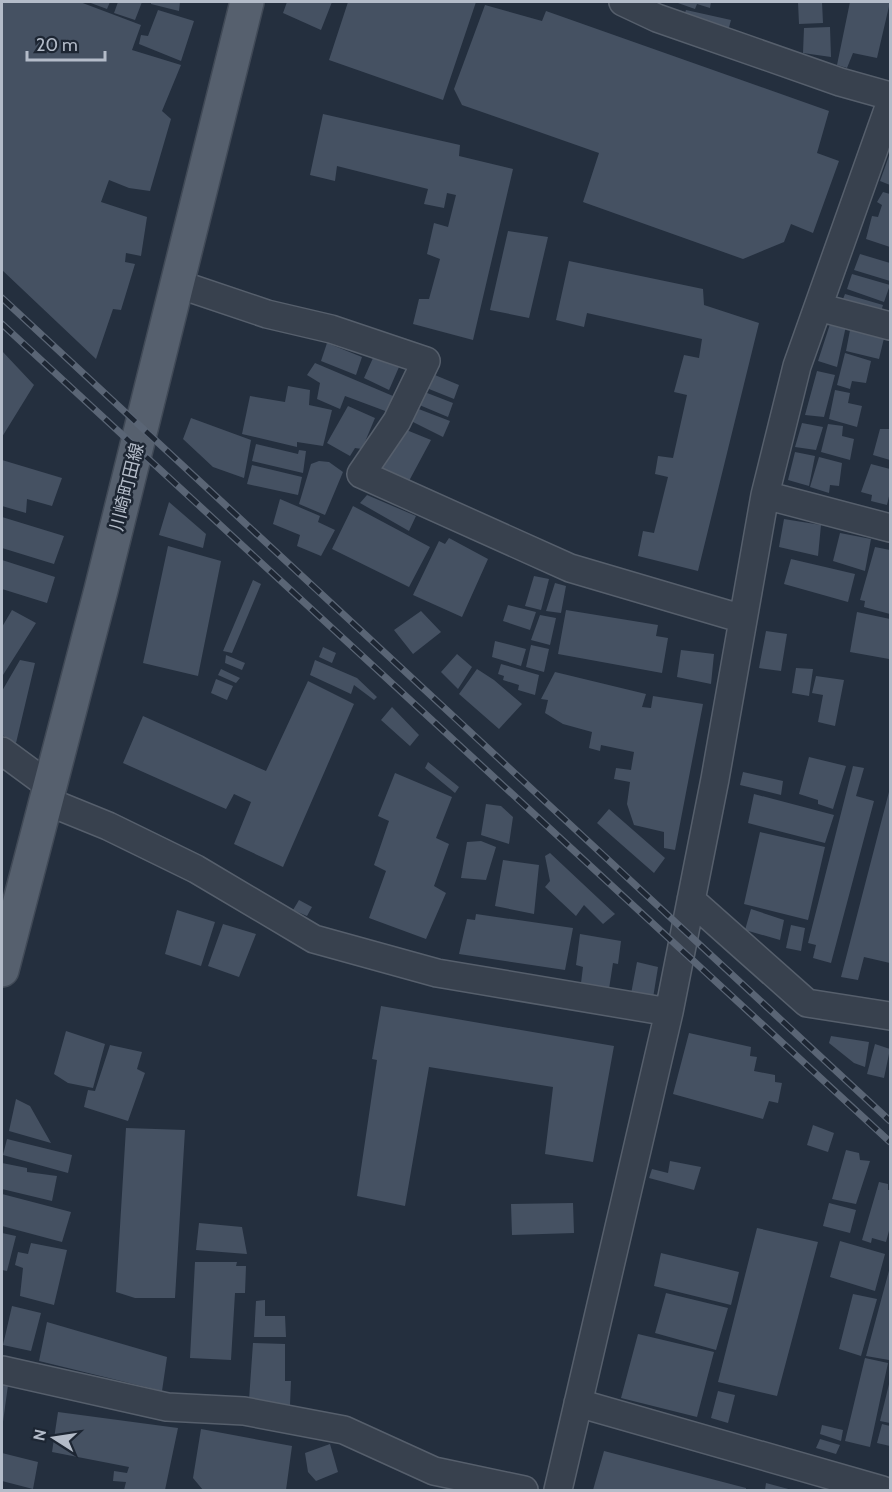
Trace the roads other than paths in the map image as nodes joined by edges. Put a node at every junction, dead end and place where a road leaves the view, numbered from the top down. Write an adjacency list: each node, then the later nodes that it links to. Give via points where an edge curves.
1 (247, 2): 5 (main road, 川崎町田線)
2 (623, 2): 3 (street, via 679,26)
3 (891, 96)
4 (891, 104): 6 (street)
5 (178, 284): 10 (street, via 267,315 331,329 426,361 397,421 361,474 570,568); 12 (main road, 川崎町田線)
6 (819, 307): 7 (street); 8 (street, via 797,366)
7 (891, 326)
8 (765, 495): 9 (street); 10 (street)
9 (891, 528)
10 (743, 619): 13 (street)
11 (2, 751): 12 (street)
12 (46, 793): 14 (main road, 川崎町田線); 15 (street, via 196,869 314,939 437,973)
13 (691, 900): 15 (street); 16 (street, via 807,1003)
14 (2, 970)
15 (669, 1012): 18 (street)
16 (891, 1016)
17 (2, 1370): 19 (street, via 167,1407 244,1411 344,1430 434,1471)
18 (578, 1403): 20 (street); 21 (street)
19 (524, 1491)
20 (558, 1491)
21 (882, 1491)

